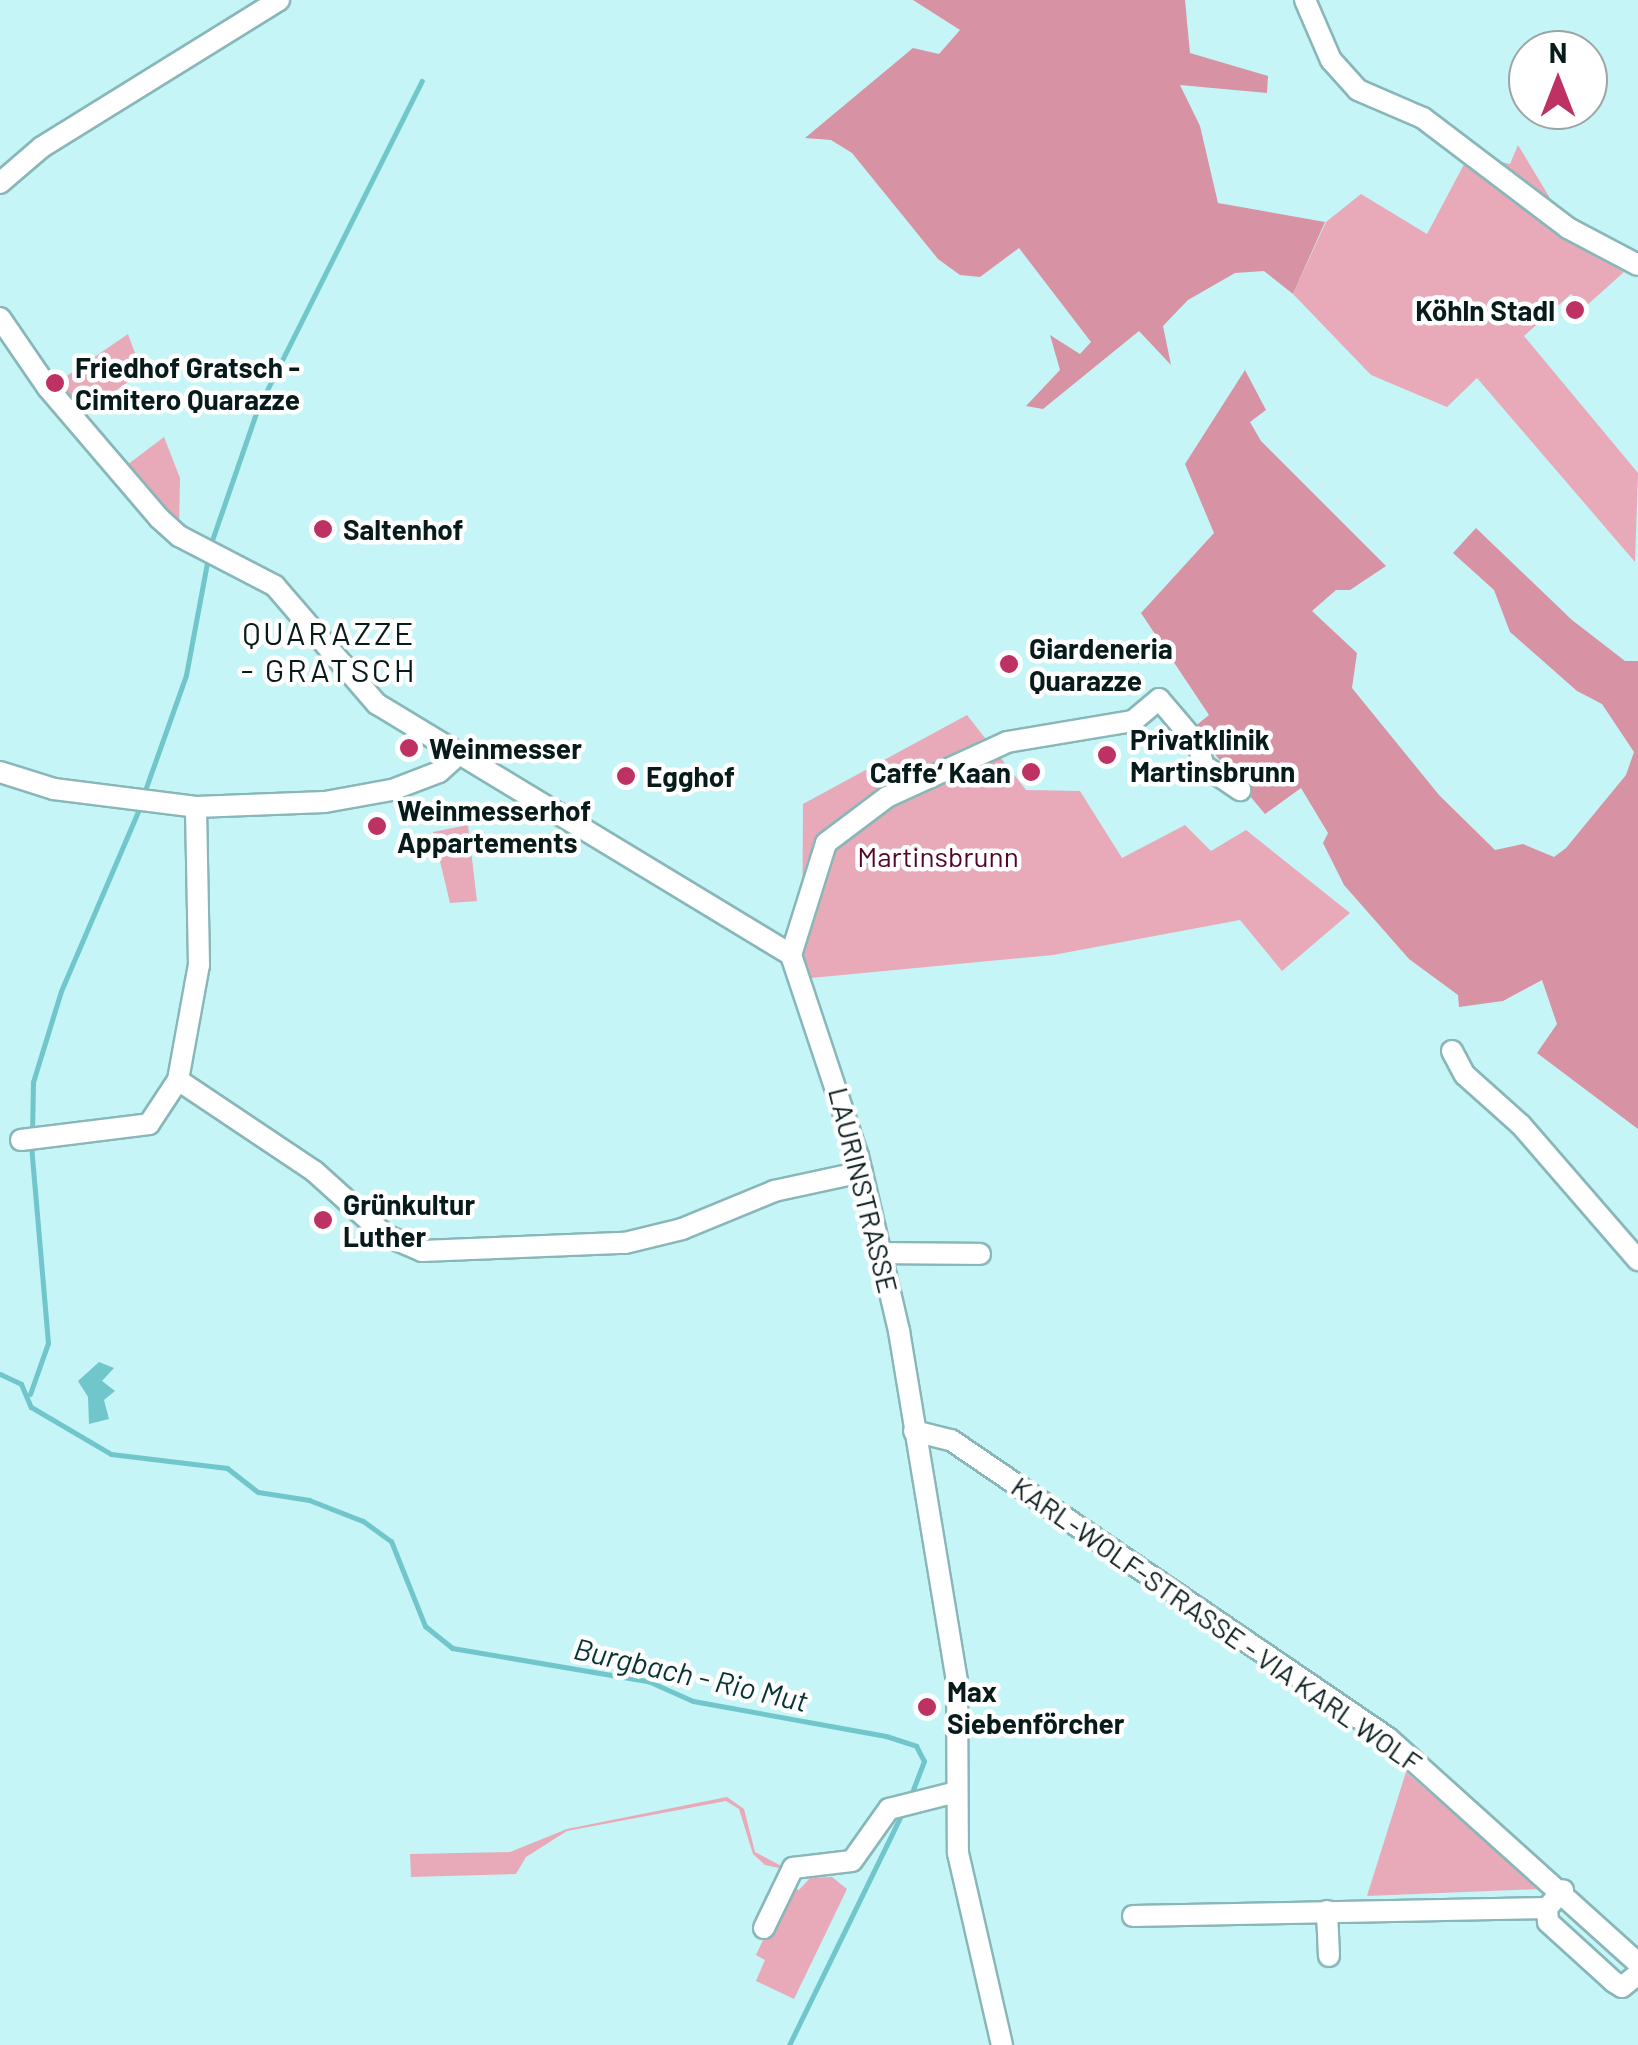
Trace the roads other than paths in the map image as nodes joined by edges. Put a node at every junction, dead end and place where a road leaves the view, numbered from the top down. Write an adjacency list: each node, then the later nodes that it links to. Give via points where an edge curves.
1 (279, 0): 3 (street, via 42,146)
2 (1304, 0): 4 (street, via 1331,60 1358,90 1423,118 1568,228)
3 (0, 182)
4 (1638, 265)
5 (0, 318): 6 (street, via 141,500 179,536 276,586 377,704)
6 (458, 755): 9 (street, via 440,772 392,790 325,802); 10 (street)
7 (0, 772): 9 (street)
8 (1240, 790): 10 (street, via 1203,765 1198,746 1159,699 1133,722 1007,742 887,797 826,843)
9 (196, 808): 12 (street, via 199,965)
10 (790, 954): 14 (street, LAURINSTRASSE)
11 (1452, 1051): 17 (street, via 1465,1076 1521,1125)
12 (178, 1080): 13 (street, via 150,1124); 14 (street, via 314,1171 384,1235 422,1252 625,1242 682,1229 774,1191)
13 (29, 1139)
14 (862, 1172): 15 (street, LAURINSTRASSE)
15 (883, 1253): 16 (street); 18 (street, LAURINSTRASSE)
16 (980, 1254)
17 (1638, 1260)
18 (914, 1431): 19 (street, LAURINSTRASSE, via 956,1681); 20 (street, KARL-WOLF-STRASSE - VIA KARL WOLF, via 952,1440 1388,1738)
19 (956, 1792): 24 (street, via 908,1801 852,1861 793,1868); 27 (street, LAURINSTRASSE, via 962,1877)
20 (1563, 1890): 21 (street); 26 (street, KARL-WOLF-STRASSE - VIA KARL WOLF)
21 (1546, 1908): 22 (street); 26 (street, via 1548,1922 1622,1988)
22 (1328, 1911): 23 (street); 25 (street)
23 (1133, 1916)
24 (764, 1928)
25 (1329, 1956)
26 (1636, 1960)
27 (1002, 2045)

